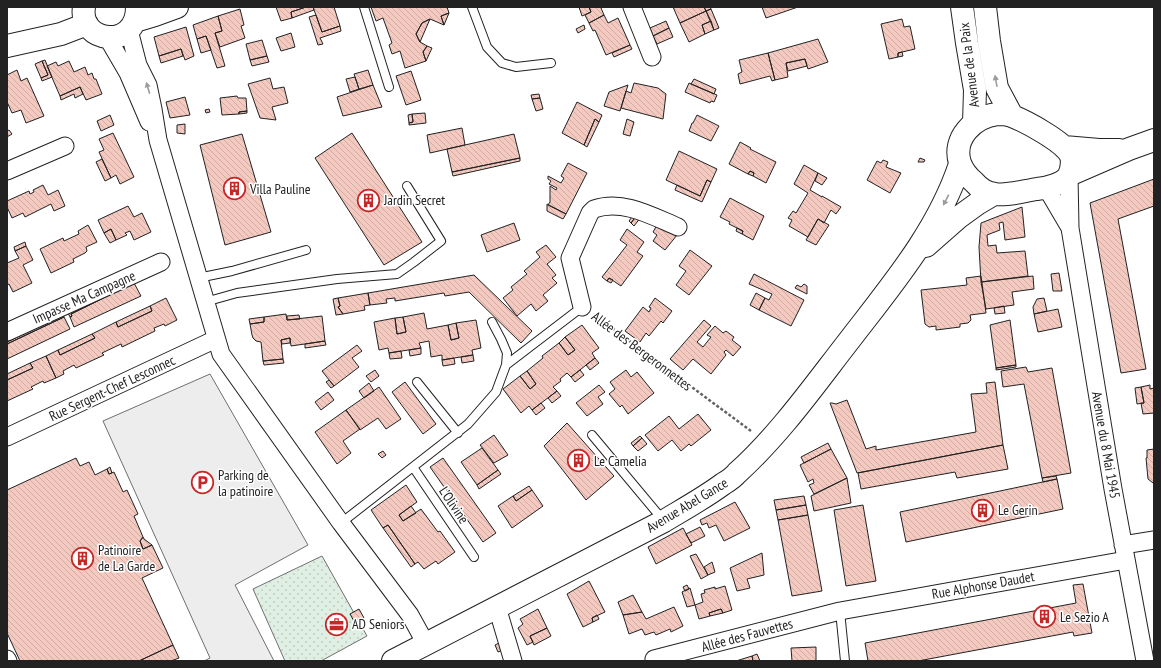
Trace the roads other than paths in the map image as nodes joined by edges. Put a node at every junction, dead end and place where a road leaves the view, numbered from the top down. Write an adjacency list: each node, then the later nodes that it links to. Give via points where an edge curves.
1 (177, 7): 8 (main road, via 155,16)
2 (364, 7): 14 (lane)
3 (472, 7): 13 (lane, via 487,47 502,63 516,67)
4 (632, 7): 12 (street)
5 (962, 7): 16 (main road, Avenue de la Paix, via 975,90)
6 (985, 7): 15 (main road, Avenue de la Paix, one-way to 6, via 997,88)
7 (85, 14): 9 (main road); 10 (main road, via 92,31); 11 (main road, via 61,34)
8 (133, 19): 10 (main road, via 124,34); 17 (street, one-way to 8, via 148,85 138,65)
9 (7, 35)
10 (108, 37): 17 (street, via 128,73)
11 (7, 46)
12 (652, 57)
13 (552, 63)
14 (389, 87)
15 (1012, 116): 16 (main road, via 990,115); 20 (main road, via 1033,126)
16 (974, 123): 22 (main road, via 961,140)
17 (158, 140): 33 (street)
18 (1154, 140): 21 (main road)
19 (65, 146): 23 (street)
20 (1064, 147): 21 (main road); 24 (main road, via 1072,162)
21 (1128, 149): 24 (main road)
22 (960, 164): 27 (main road, via 977,186); 31 (main road, Avenue Abel Gance, one-way to 31, via 944,204)
23 (7, 171)
24 (1069, 175): 26 (main road, via 1063,181); 29 (street, Avenue du 8 Mai 1945)
25 (407, 186): 34 (lane, via 441,242 398,274 329,280 237,293)
26 (1042, 188): 27 (main road); 29 (street, Avenue du 8 Mai 1945, via 1050,194)
27 (994, 194): 31 (main road, Avenue Abel Gance, via 959,217)
28 (678, 227): 35 (street, Allée des Bergeronnettes, via 634,209 608,206 594,209 570,258)
29 (1070, 228): 48 (street, Avenue du 8 Mai 1945)
30 (306, 250): 33 (lane)
31 (910, 261): 45 (main road, Avenue Abel Gance, via 801,403 767,443 737,474 705,498)
32 (161, 262): 37 (street, Impasse Ma Campagne)
33 (198, 278): 34 (street)
34 (205, 302): 38 (street)
35 (582, 307): 39 (lane)
36 (492, 322): 39 (lane, via 507,353)
37 (7, 332)
38 (216, 339): 43 (street, Rue Sergent-Chef Lesconnec); 46 (street, via 221,354)
39 (506, 364): 41 (lane, via 496,392)
40 (417, 382): 41 (lane)
41 (458, 433): 44 (lane)
42 (592, 435): 45 (lane)
43 (7, 437)
44 (413, 467): 46 (lane); 49 (lane, L'Olivine)
45 (664, 521): 50 (main road, Avenue Abel Gance)
46 (341, 523): 52 (street, via 410,615)
47 (1154, 540): 48 (street, Rue Alphonse Daudet)
48 (1125, 553): 51 (street, Rue Alphonse Daudet); 57 (street, Avenue du 8 Mai 1945)
49 (474, 557)
50 (497, 608): 52 (main road, Avenue Abel Gance); 55 (street)
51 (840, 611): 53 (street, Allée des Fauvettes); 56 (lane)
52 (426, 644): 54 (main road, Avenue Abel Gance)
53 (654, 659)
54 (393, 661)
55 (513, 661)
56 (845, 661)
57 (1145, 661)

